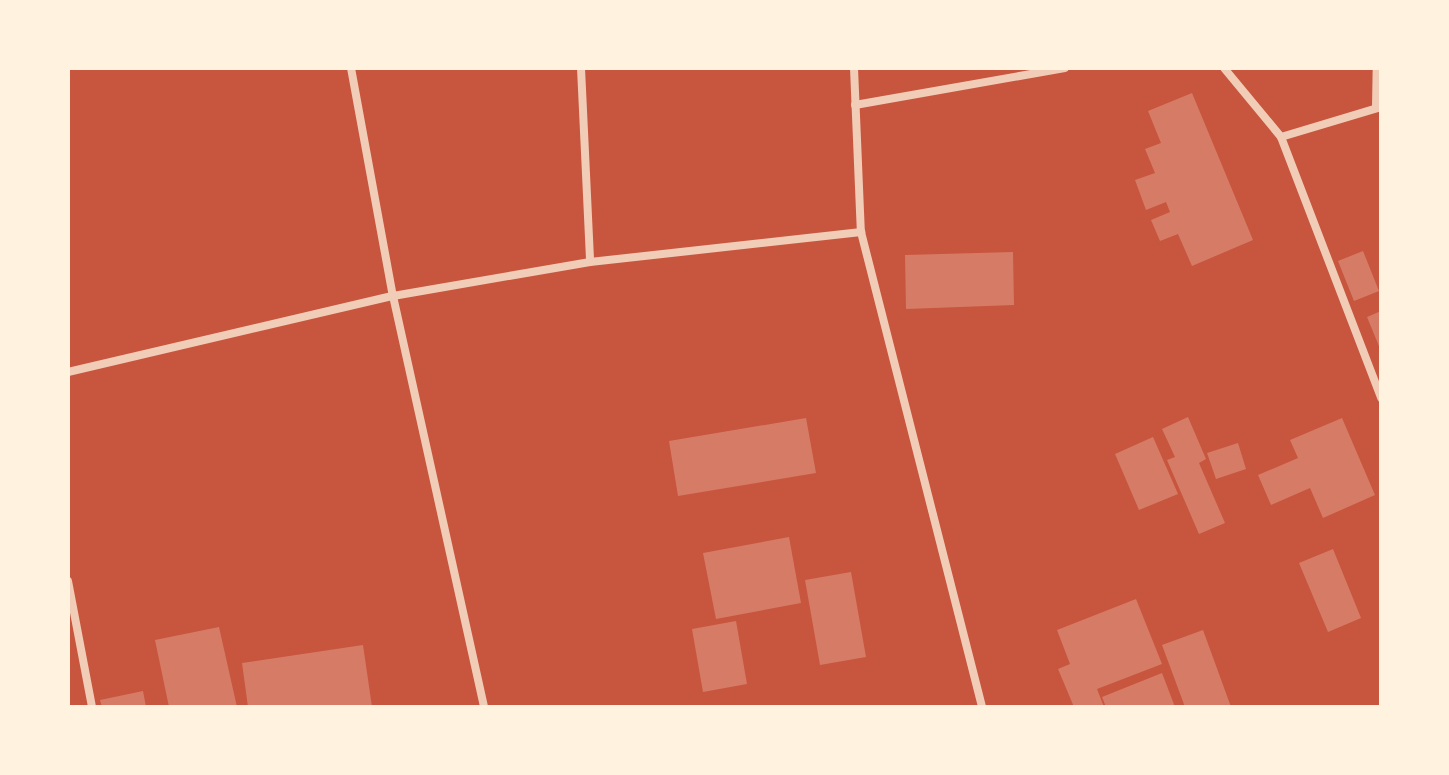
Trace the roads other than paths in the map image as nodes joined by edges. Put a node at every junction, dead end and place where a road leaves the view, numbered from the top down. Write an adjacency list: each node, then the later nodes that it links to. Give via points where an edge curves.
1 (351, 68): 12 (street)
2 (581, 68): 11 (street)
3 (854, 68): 7 (street)
4 (1065, 68): 7 (street)
5 (1224, 68): 9 (street)
6 (1377, 68): 8 (street)
7 (855, 105): 10 (street)
8 (1379, 107): 9 (street)
9 (1281, 137): 14 (street)
10 (861, 232): 11 (street); 18 (street)
11 (590, 262): 12 (street)
12 (393, 296): 13 (street); 17 (street)
13 (68, 372)
14 (1381, 398)
15 (68, 581): 16 (street)
16 (92, 707)
17 (484, 707)
18 (982, 707)

